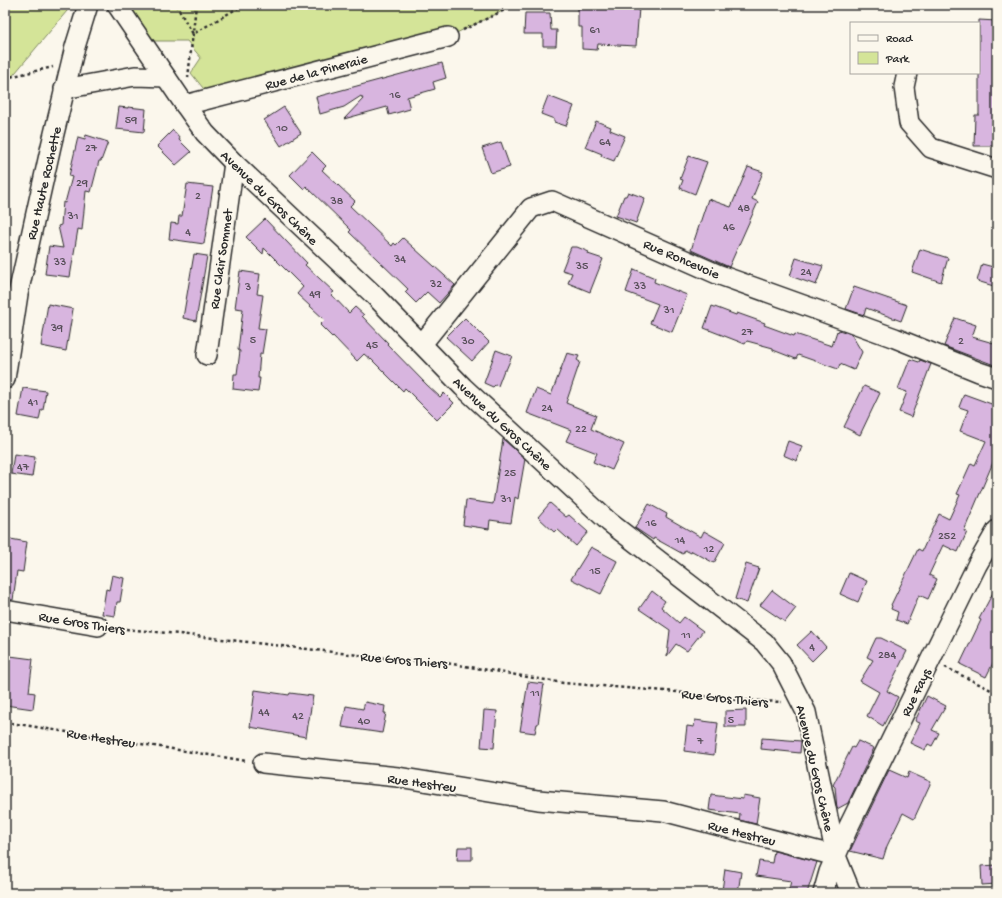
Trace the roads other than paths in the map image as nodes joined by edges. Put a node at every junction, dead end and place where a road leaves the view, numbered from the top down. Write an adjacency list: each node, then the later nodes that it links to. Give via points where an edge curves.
1 (88, 5): 6 (street, Rue Haute Rochette)
2 (118, 5): 5 (street, Avenue du Gros Chêne)
3 (448, 37): 7 (street, Rue de la Pineraie)
4 (907, 74): 9 (street, via 904,87 909,123 931,148)
5 (166, 77): 6 (street, via 136,76); 7 (street, Avenue du Gros Chêne)
6 (64, 89): 13 (street, Rue Haute Rochette, via 18,294)
7 (184, 106): 8 (street, Avenue du Gros Chêne)
8 (234, 164): 10 (street, Avenue du Gros Chêne, via 374,295); 11 (street, Rue Clair Sommet)
9 (997, 169)
10 (422, 344): 12 (street, Rue Roncevoie, via 531,208 552,201 717,274); 18 (street, Avenue du Gros Chêne, via 463,387 609,522 764,642 781,662 806,712)
11 (206, 355)
12 (997, 378)
13 (5, 379)
14 (997, 530): 18 (street, Rue Fays, via 930,660)
15 (5, 610): 16 (street, Rue Gros Thiers)
16 (98, 626)
17 (263, 763): 18 (street, Rue Hestreu, via 398,777 538,800 663,811)
18 (836, 856): 19 (street, Rue Fays); 20 (street, Avenue du Gros Chêne)
19 (823, 893)
20 (851, 893)

